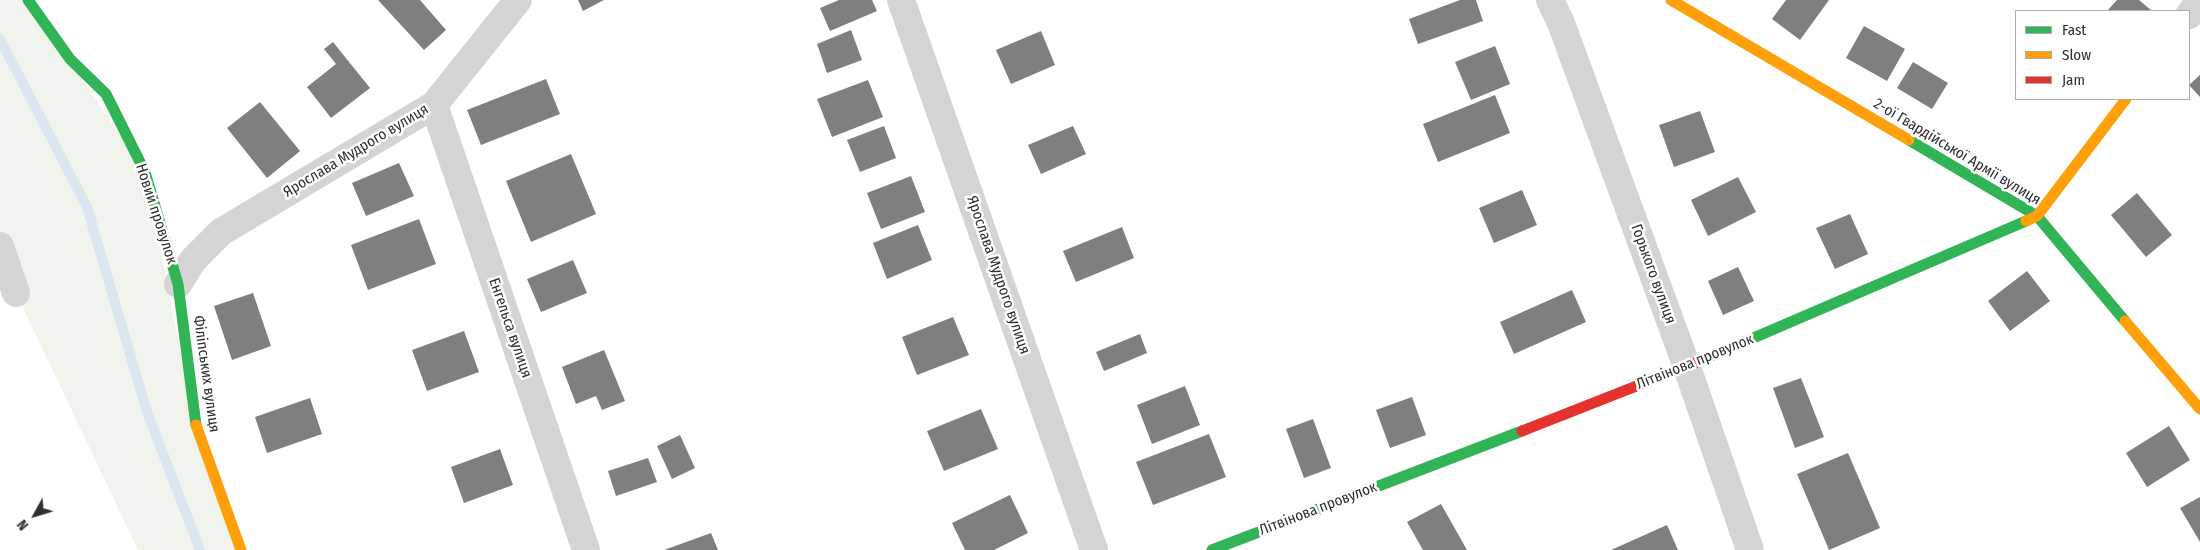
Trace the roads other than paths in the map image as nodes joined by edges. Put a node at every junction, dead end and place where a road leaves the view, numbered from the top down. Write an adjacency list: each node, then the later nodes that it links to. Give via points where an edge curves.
1 (28, 0): 12 (street, Новий провулок, via 70,59 106,94 146,172)
2 (518, 0): 9 (street, Ярослава Мудрого вулиця)
3 (901, 0): 18 (street, Ярослава Мудрого вулиця)
4 (1550, 0): 14 (street, Горького вулиця)
5 (1672, 0): 10 (street, 2-ої Гвардійської Армії вулиця)
6 (2200, 1): 7 (street)
7 (2190, 15)
8 (2125, 100): 10 (street, Літвінова провулок)
9 (434, 105): 12 (street, Ярослава Мудрого вулиця, via 220,232 193,260); 17 (street, Енгельса вулиця)
10 (2037, 216): 14 (street, Літвінова провулок); 15 (street, 2-ої Гвардійської Армії вулиця)
11 (0, 246): 13 (street)
12 (178, 284): 16 (street, Філіпських вулиця, via 197,432)
13 (16, 293)
14 (1687, 367): 19 (street, Літвінова провулок); 20 (street, Горького вулиця)
15 (2200, 409)
16 (241, 550)
17 (586, 550)
18 (1094, 550)
19 (1212, 550)
20 (1750, 550)

